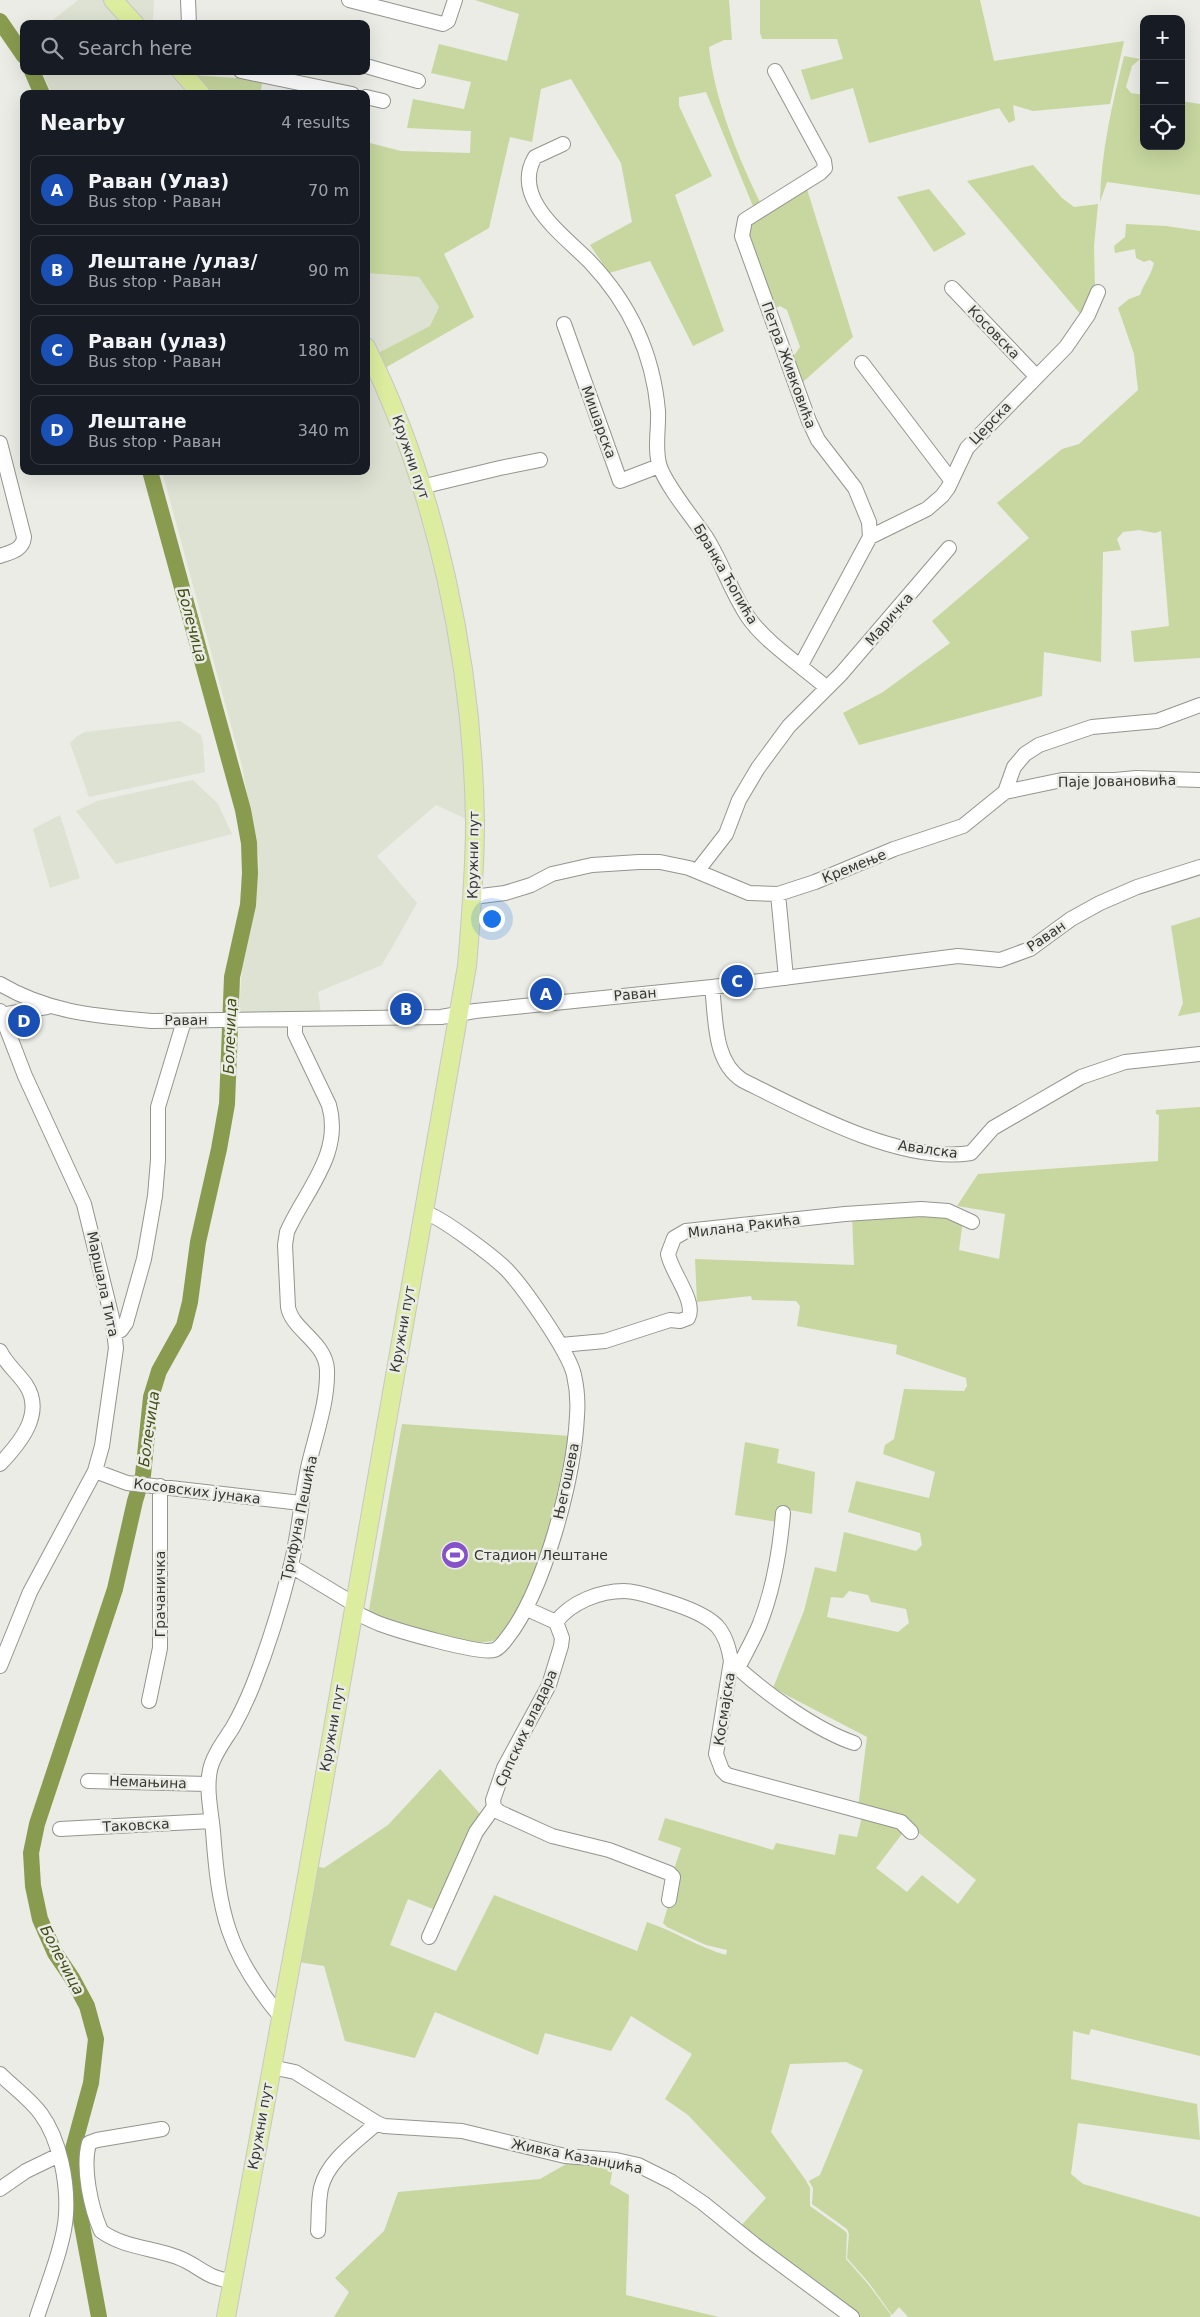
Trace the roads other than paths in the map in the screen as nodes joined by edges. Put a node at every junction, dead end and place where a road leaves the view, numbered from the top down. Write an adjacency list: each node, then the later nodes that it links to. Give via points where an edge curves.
1 (113, 0): 5 (main road)
2 (188, 0): 6 (street)
3 (349, 0): 4 (street, via 443,24 448,22)
4 (455, 0)
5 (131, 20)
6 (189, 20)
7 (370, 67): 11 (street)
8 (775, 72): 28 (street, Петра Живковића, via 824,160 825,168 745,220 742,236 809,421 818,440 855,488 866,514)
9 (184, 75): 12 (main road)
10 (260, 75): 13 (street)
11 (418, 81)
12 (197, 90)
13 (333, 90)
14 (370, 98): 15 (street)
15 (382, 101)
16 (563, 144): 25 (street, via 535,157 530,171 531,188 544,217 609,282 633,320 655,388)
17 (952, 288): 22 (street, Косовска)
18 (1098, 292): 22 (street, Церска, via 1088,315 1066,346)
19 (564, 324): 25 (street, Мишарска, via 620,481)
20 (370, 356): 27 (main road, Кружни пут, via 400,423)
21 (862, 364): 26 (street)
22 (1036, 376): 26 (street, Церска, via 967,448)
23 (0, 443): 30 (street, via 24,537 23,544 16,550)
24 (540, 460): 27 (street)
25 (659, 466): 31 (street, Бранка Ћопића, via 707,539 747,616 763,634)
26 (951, 480): 28 (street, Церска, via 948,488 927,509)
27 (421, 487): 39 (main road, Кружни пут, via 444,573 463,676 473,786)
28 (870, 536): 31 (street)
29 (950, 548): 32 (street, Маричка)
30 (0, 556)
31 (801, 665): 32 (street)
32 (827, 688): 37 (street, via 789,726 763,761 740,800 726,834)
33 (1200, 705): 35 (street, via 1157,721 1092,727 1039,745 1014,767)
34 (1200, 780): 35 (street, Паје Јовановића, via 1062,780)
35 (1005, 792): 38 (street, Кремење, via 963,826)
36 (1200, 868): 40 (street, Раван, via 1137,887 1100,903 1071,919 1030,949 1000,960 958,956)
37 (698, 870): 38 (street, Кремење, via 750,893); 39 (street, Кремење, via 649,862 601,864 552,874 505,893)
38 (778, 894): 40 (street)
39 (473, 897): 45 (main road, Кружни пут, via 467,966)
40 (786, 978): 42 (street, Раван)
41 (0, 984): 43 (street, Раван)
42 (712, 987): 45 (street, Раван); 48 (street, Авалска, via 718,1041 724,1062 732,1073 836,1125 888,1143 930,1152 971,1153 993,1128 1073,1081 1106,1067 1142,1059)
43 (47, 1007): 44 (street, Раван); 47 (street, Раван, via 106,1017)
44 (0, 1014): 51 (street, Маршала Тита, via 21,1068 84,1204)
45 (458, 1015): 46 (street, Раван); 49 (main road, Кружни пут)
46 (295, 1020): 47 (street, Раван); 57 (street, Трифуна Пешића, via 296,1036 332,1115 332,1135 326,1162 287,1232 285,1246 289,1312 320,1349 327,1370 325,1396)
47 (184, 1021): 51 (street, via 158,1108 155,1196 144,1259 126,1323)
48 (1200, 1054)
49 (423, 1212): 52 (street, Његошева, via 438,1218 506,1269); 60 (main road, Кружни пут)
50 (972, 1222): 52 (street, Милана Ракића, via 948,1211 921,1209 686,1231 674,1238 668,1254 690,1305 688,1318 670,1320 605,1341)
51 (115, 1333): 55 (street, Маршала Тита, via 115,1362 101,1453)
52 (561, 1345): 61 (street, Његошева, via 574,1373 578,1415 576,1434 562,1505)
53 (2, 1360): 54 (street, via 28,1389 31,1415 27,1431)
54 (0, 1464)
55 (95, 1470): 56 (street, Косовских јунака); 64 (street, Маршала Тита, via 30,1592)
56 (147, 1485): 57 (street, Косовских јунака); 65 (street, Грачаничка, via 161,1626)
57 (301, 1503): 59 (street, Трифуна Пешића)
58 (783, 1513): 63 (street, via 772,1583 759,1626)
59 (291, 1566): 60 (street, Његошева); 68 (street, Трифуна Пешића, via 253,1685 245,1706 212,1764)
60 (353, 1607): 61 (street, Његошева, via 386,1626 487,1651 499,1647); 75 (main road, Кружни пут)
61 (527, 1609): 62 (street)
62 (556, 1622): 63 (street, Космајска, via 584,1600 616,1592 637,1593 682,1606 709,1619 722,1633); 69 (street, Српских владара, via 562,1638 549,1685 504,1768 493,1800)
63 (735, 1664): 66 (street, via 757,1685 791,1708); 72 (street, Космајска, via 716,1754 727,1775 901,1822)
64 (0, 1666)
65 (149, 1701)
66 (854, 1743)
67 (88, 1781): 68 (street, Немањина)
68 (208, 1784): 70 (street, Трифуна Пешића)
69 (494, 1807): 73 (street, via 552,1836 609,1850 670,1873); 74 (street, Српских владара, via 476,1832)
70 (212, 1821): 71 (street, Таковска); 75 (street, Трифуна Пешића, via 217,1885 232,1942 255,1985)
71 (60, 1829)
72 (911, 1832)
73 (669, 1900)
74 (429, 1937)
75 (280, 2016): 76 (main road, Кружни пут)
76 (271, 2067): 78 (street, Живка Казанџића, via 295,2072); 83 (main road, Кружни пут)
77 (0, 2074): 80 (street, via 41,2114)
78 (377, 2123): 82 (street, via 326,2174 321,2189); 86 (street, Живка Казанџића, via 391,2127 462,2131 565,2156 638,2165 666,2178 703,2203)
79 (162, 2129): 83 (street, via 89,2143 85,2156 87,2174 101,2231 119,2240 177,2257 213,2278)
80 (59, 2155): 81 (street, via 26,2171); 84 (street, via 66,2215)
81 (0, 2189)
82 (318, 2231)
83 (233, 2281): 85 (main road, Кружни пут)
84 (37, 2317)
85 (226, 2317)
86 (852, 2317)

